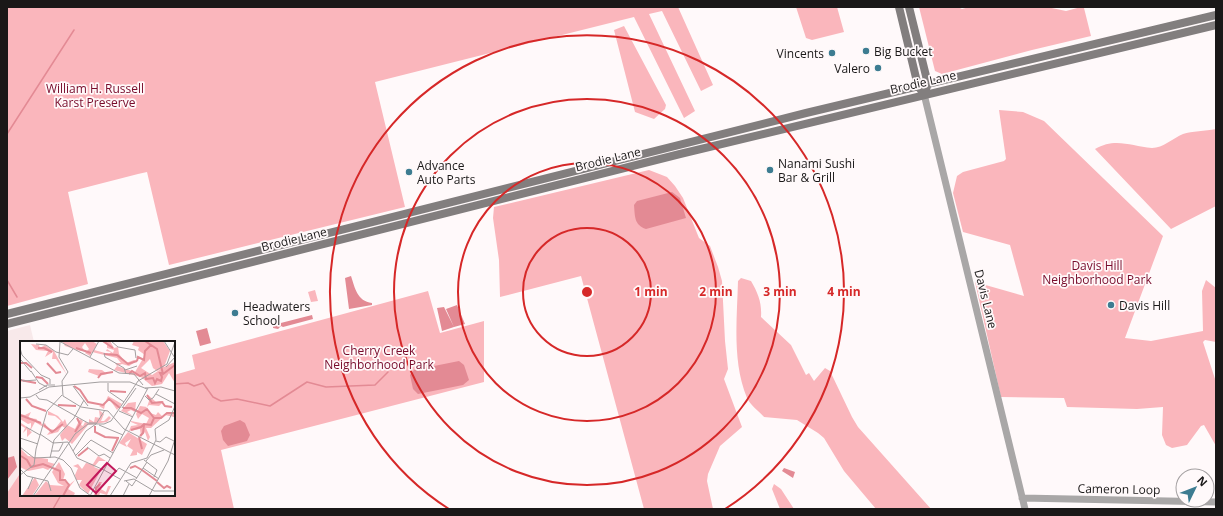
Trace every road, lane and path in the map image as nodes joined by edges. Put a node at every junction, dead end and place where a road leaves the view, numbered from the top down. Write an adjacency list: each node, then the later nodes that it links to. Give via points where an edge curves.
1 (900, 7): 8 (main road, Davis Lane)
2 (908, 7): 7 (main road)
3 (1216, 16): 5 (main road, Brodie Lane)
4 (1216, 25): 6 (main road, Brodie Lane)
5 (1104, 42): 6 (main road); 7 (main road, Brodie Lane)
6 (1106, 51): 9 (main road, Brodie Lane)
7 (928, 84): 8 (main road, Brodie Lane); 9 (main road)
8 (918, 86): 9 (main road, Davis Lane); 10 (main road, Brodie Lane)
9 (924, 94): 11 (main road, Brodie Lane); 18 (street, Davis Lane)
10 (738, 130): 11 (main road); 12 (main road, Brodie Lane)
11 (740, 139): 13 (main road, Brodie Lane)
12 (250, 253): 13 (main road); 14 (main road, Brodie Lane)
13 (251, 262): 15 (main road, Brodie Lane)
14 (109, 288): 15 (main road); 16 (main road, Brodie Lane)
15 (112, 297): 17 (main road, Brodie Lane)
16 (7, 314)
17 (7, 324)
18 (1022, 498): 19 (street, Cameron Loop); 20 (street, Davis Lane)
19 (1216, 502)
20 (1024, 509)

